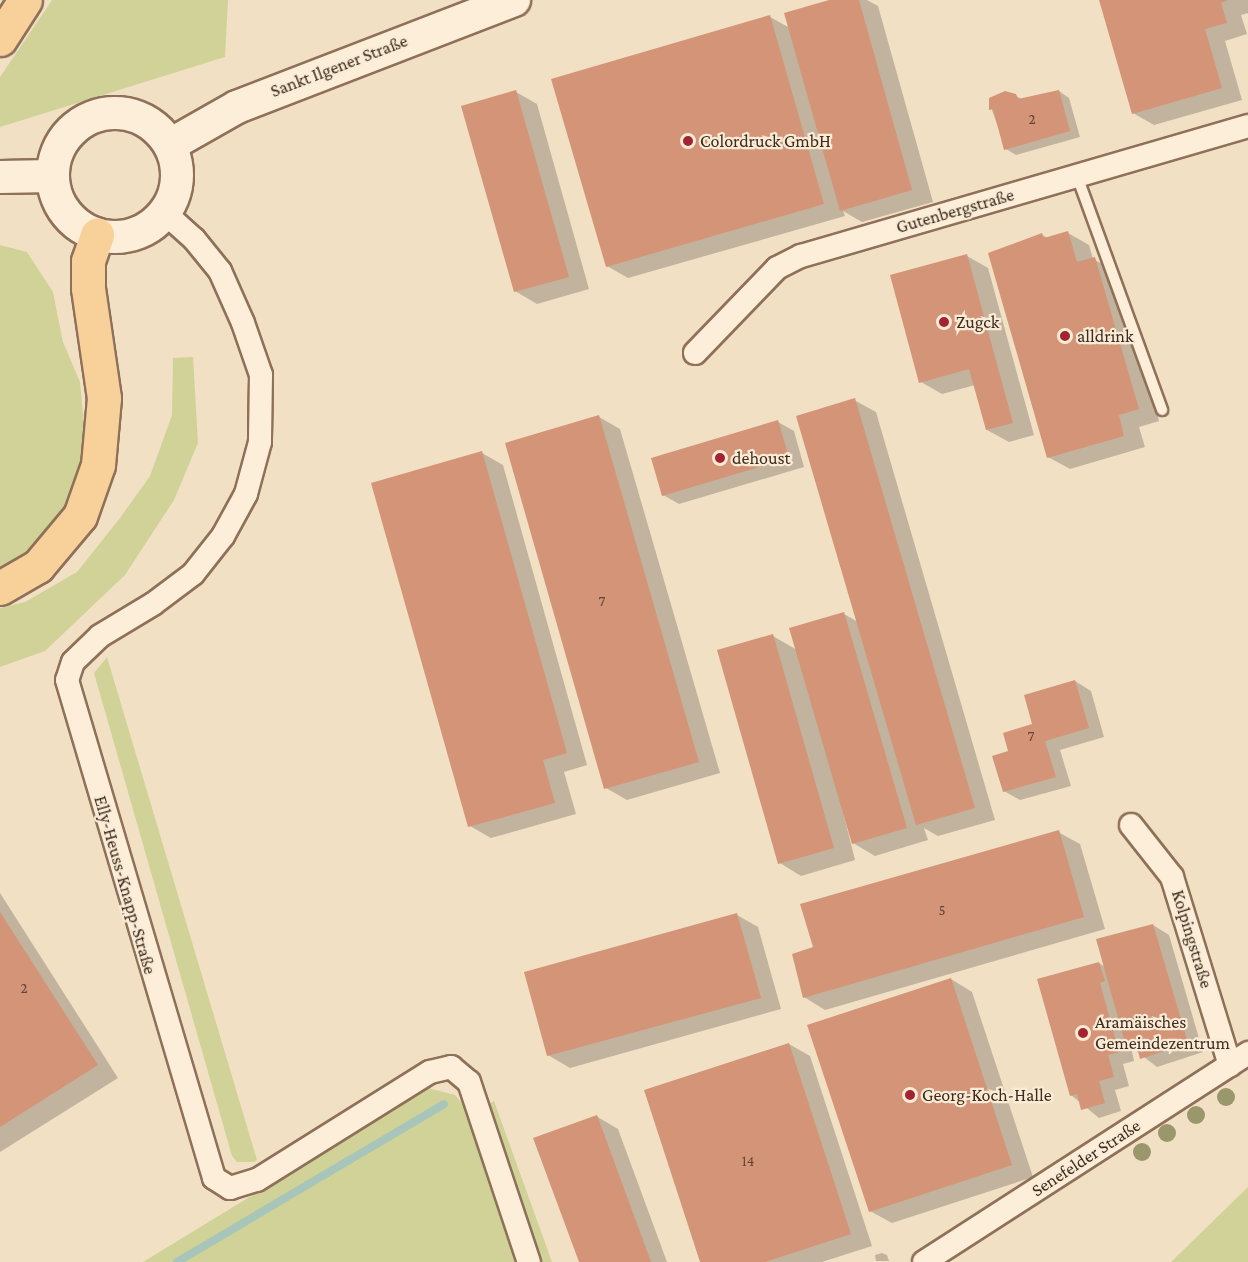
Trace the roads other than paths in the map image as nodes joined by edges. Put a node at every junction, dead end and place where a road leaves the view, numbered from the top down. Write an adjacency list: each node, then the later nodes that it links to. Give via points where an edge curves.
1 (25, 0): 3 (main road)
2 (514, 0): 5 (street, Sankt Ilgener Straße, via 257,98)
3 (0, 39)
4 (1248, 126): 7 (street, Gutenbergstraße)
5 (170, 145): 6 (street, via 157,129 140,118 119,112 99,114 80,123 64,138 55,156); 9 (street, via 177,173 176,188)
6 (52, 176): 8 (street); 10 (street, via 55,196 65,214)
7 (1077, 176): 11 (street, Gutenbergstraße, via 801,256 777,268); 12 (lane)
8 (0, 177)
9 (165, 213): 10 (street, via 135,235); 16 (street, Elly-Heuss-Knapp-Straße, via 194,239 220,271 243,323 261,375 260,442 246,494 223,536 193,574 100,636 73,662 67,680 210,1168 214,1178 230,1188 257,1180 430,1072 451,1067 469,1082)
10 (97, 236): 13 (main road, via 88,261 88,288 104,398 98,465 80,516 39,566)
11 (695, 353)
12 (1162, 410)
13 (0, 588)
14 (1131, 825): 15 (street, Kolpingstraße, via 1172,877)
15 (1239, 1059): 17 (street, Senefelder Straße)
16 (529, 1262)
17 (924, 1262)

